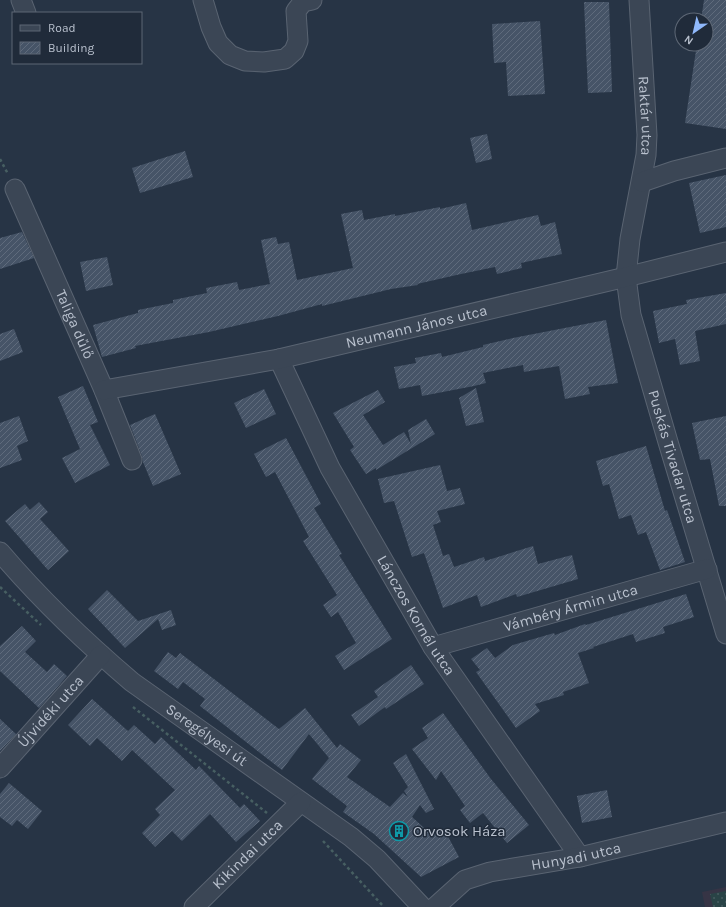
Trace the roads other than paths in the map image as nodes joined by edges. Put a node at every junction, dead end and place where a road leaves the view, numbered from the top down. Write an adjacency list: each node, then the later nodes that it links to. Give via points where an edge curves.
1 (21, 0): 5 (street)
2 (203, 0): 3 (street, via 218,42 230,55 245,61 264,62 285,59 294,51 298,41 296,11 303,2)
3 (312, 0)
4 (639, 0): 7 (street, Raktár utca, via 647,135)
5 (26, 12)
6 (726, 158): 7 (street)
7 (642, 182): 10 (street, Raktár utca, via 630,239)
8 (15, 189): 12 (street, Taliga dűlő)
9 (726, 252): 10 (street, Neumann János utca)
10 (626, 277): 11 (street, Neumann János utca); 15 (street, Puskás Tivadar utca, via 631,315)
11 (279, 359): 12 (street, Neumann János utca); 17 (street, Lánczos Kornél utca, via 330,468)
12 (104, 390): 13 (street, Taliga dűlő)
13 (132, 460)
14 (0, 552): 18 (street, Seregélyesi út)
15 (707, 569): 16 (street, Puskás Tivadar utca); 17 (street, Vámbéry Ármin utca)
16 (726, 634)
17 (433, 647): 22 (street, Lánczos Kornél utca)
18 (101, 655): 19 (street, Újvidéki utca); 20 (street, Seregélyesi út, via 132,682)
19 (0, 768)
20 (301, 802): 23 (street, Kikindai utca); 24 (street, Seregélyesi út, via 351,837)
21 (726, 822): 22 (street, Hunyadi utca)
22 (580, 856): 25 (street, Hunyadi utca, via 490,872 465,880)
23 (194, 907)
24 (422, 907)
25 (435, 907)

